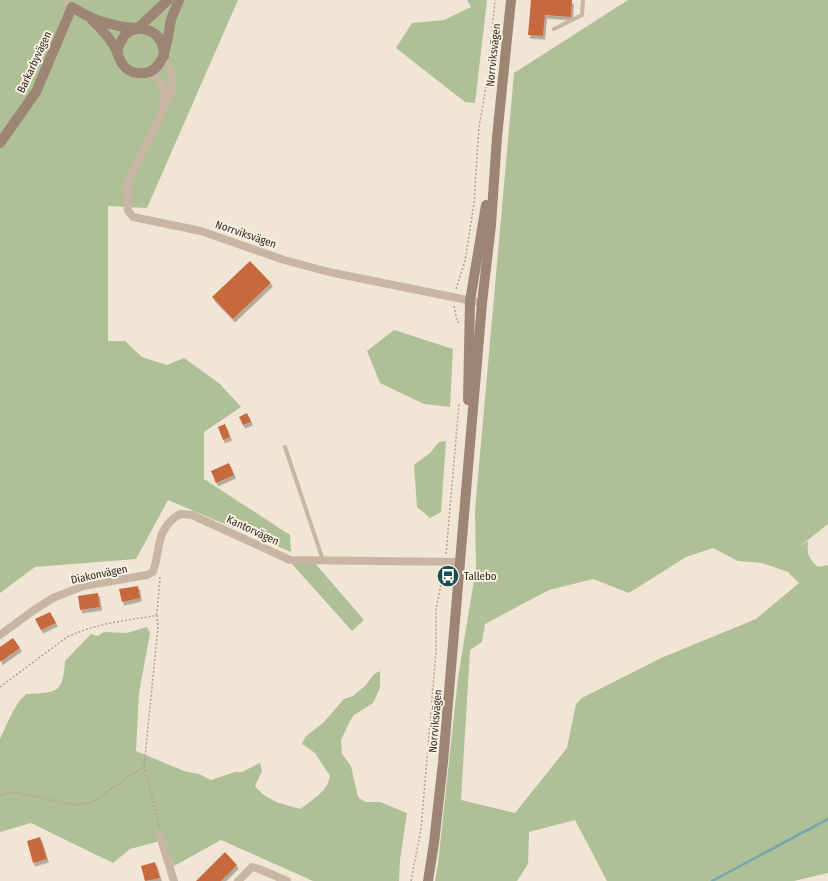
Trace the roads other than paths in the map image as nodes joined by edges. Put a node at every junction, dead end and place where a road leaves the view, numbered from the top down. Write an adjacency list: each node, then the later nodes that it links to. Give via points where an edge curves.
1 (62, 0): 6 (lane, Norrviksvägen)
2 (168, 0): 8 (street)
3 (179, 0): 11 (street, via 172,18)
4 (511, 0): 14 (street, Norrviksvägen)
5 (583, 0): 9 (lane, via 582,15)
6 (72, 7): 7 (street, Norrviksvägen); 15 (street, Barkarbyvägen, via 36,92)
7 (92, 20): 8 (street, Norrviksvägen); 10 (street, Norrviksvägen, via 112,42)
8 (137, 29): 10 (street, via 124,36 118,48); 11 (street, Norrviksvägen, via 144,29 157,36 164,48)
9 (554, 29)
10 (118, 55): 12 (street, Norrviksvägen, via 122,64 134,73)
11 (164, 56): 12 (street, via 155,69); 13 (street, Norrviksvägen, via 173,78 171,94)
12 (148, 72): 13 (street, Norrviksvägen, via 152,73 164,90)
13 (164, 104): 17 (street, Norrviksvägen, via 127,184 128,211 133,217 201,231 284,260 322,270)
14 (497, 137): 16 (street, Norrviksvägen); 17 (street, Norrviksvägen)
15 (0, 143)
16 (491, 226): 18 (street, Norrviksvägen); 19 (street, Norrviksvägen, via 486,320)
17 (470, 301): 18 (street, Norrviksvägen); 21 (street, Norrviksvägen)
18 (482, 303): 19 (street, Norrviksvägen)
19 (477, 367): 21 (street, Norrviksvägen)
20 (285, 447): 23 (lane)
21 (468, 470): 24 (street, Norrviksvägen)
22 (174, 517): 23 (street, Kantorvägen, via 180,514 192,515 290,560); 25 (street, Diakonvägen, via 163,531 153,572 147,576 83,586 53,598)
23 (323, 560): 24 (street)
24 (460, 562): 30 (street, Norrviksvägen, via 443,762)
25 (0, 635)
26 (160, 836): 27 (street)
27 (174, 881)
28 (238, 881): 29 (street, via 252,867)
29 (287, 881)
30 (428, 881)

